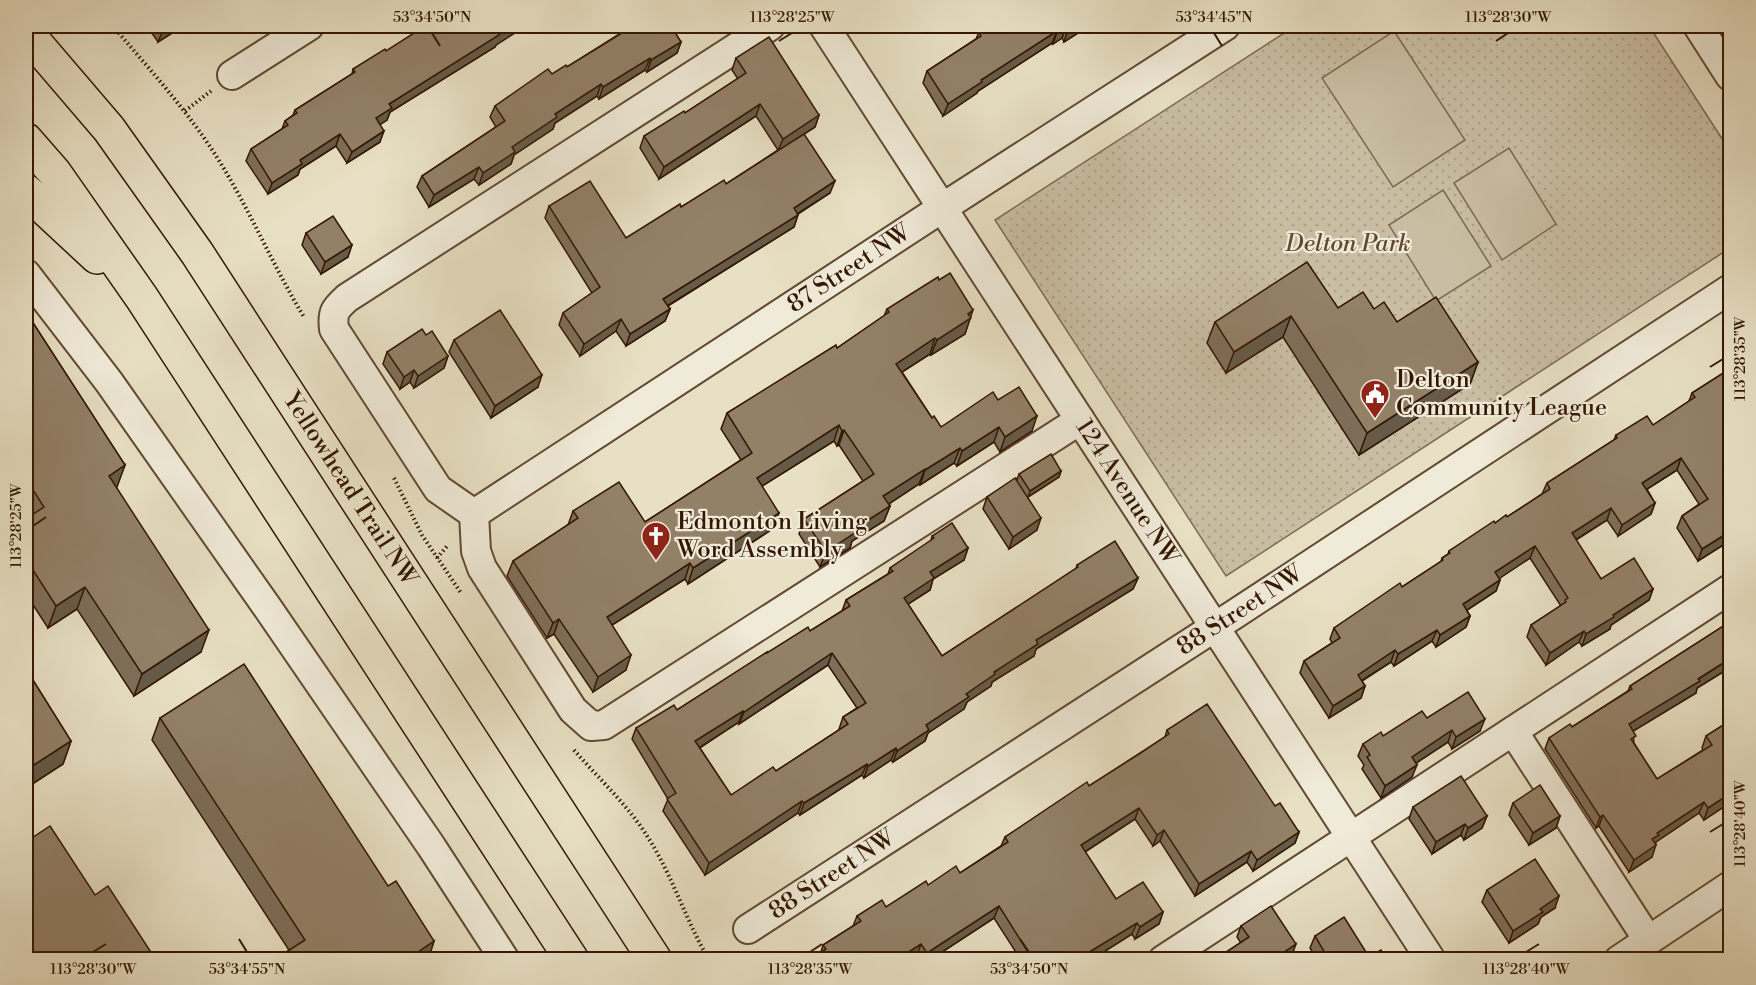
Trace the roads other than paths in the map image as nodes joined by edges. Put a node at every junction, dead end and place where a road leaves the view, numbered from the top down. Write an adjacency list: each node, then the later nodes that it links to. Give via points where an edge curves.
1 (47, 26): 10 (highway)
2 (309, 26): 8 (street)
3 (771, 26): 18 (street, via 336,308 332,318 334,329 438,489)
4 (824, 26): 13 (street, 124 Avenue NW)
5 (1225, 26): 13 (street, 87 Street NW)
6 (1698, 26): 9 (street)
7 (26, 32): 10 (highway, Yellowhead Trail NW)
8 (232, 75)
9 (1731, 76)
10 (110, 129): 28 (highway, Yellowhead Trail NW, via 197,253)
11 (26, 140): 16 (highway, via 54,172)
12 (26, 191): 16 (highway)
13 (942, 208): 17 (street, 124 Avenue NW); 18 (street, 87 Street NW)
14 (26, 274): 26 (street, via 109,382 274,616)
15 (1731, 289): 20 (street, 88 Street NW)
16 (142, 298): 27 (highway)
17 (1080, 420): 18 (street, via 604,724 591,726 573,710 482,568 476,551); 20 (street, 124 Avenue NW)
18 (474, 514)
19 (1731, 589): 21 (street)
20 (1214, 628): 22 (street, 124 Avenue NW); 24 (street, 88 Street NW)
21 (1513, 731): 22 (street); 25 (street)
22 (1352, 837): 29 (street); 30 (street, 124 Avenue NW)
23 (1731, 886): 25 (street)
24 (748, 929)
25 (1648, 940): 31 (street)
26 (505, 960)
27 (572, 960)
28 (655, 960)
29 (1163, 960)
30 (1431, 960)
31 (1619, 960)

